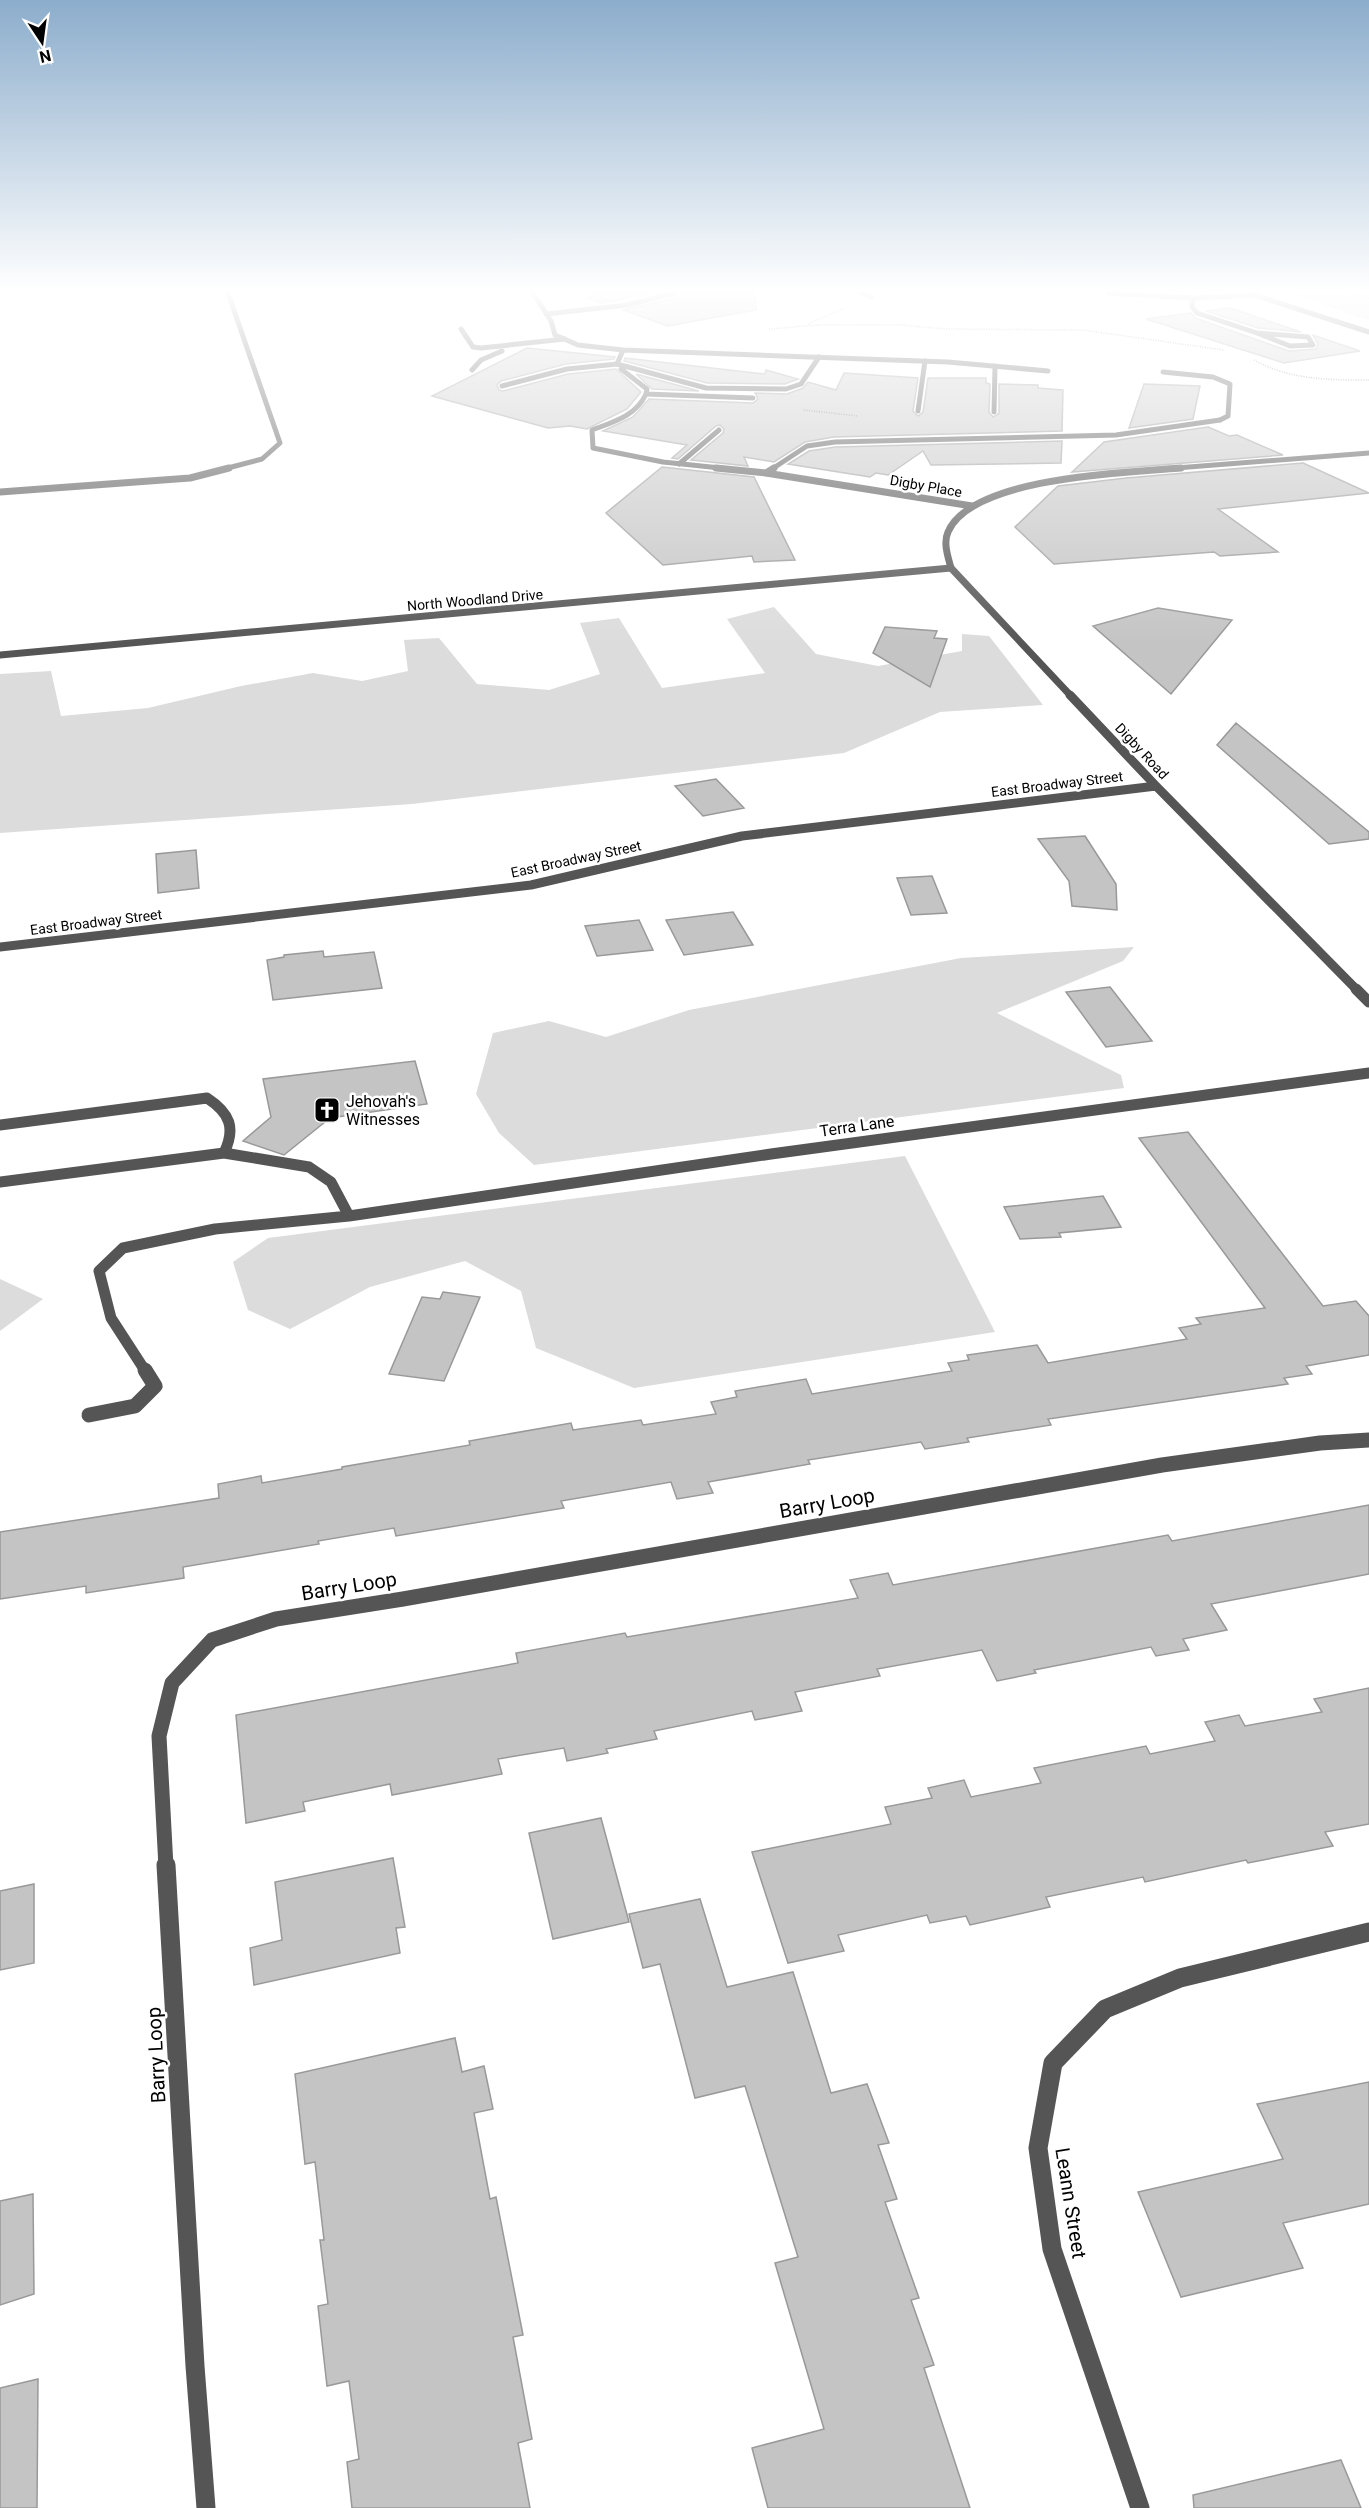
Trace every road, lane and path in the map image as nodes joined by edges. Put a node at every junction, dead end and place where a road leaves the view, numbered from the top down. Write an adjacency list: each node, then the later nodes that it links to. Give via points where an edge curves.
1 (268, 410): 10 (street, via 280,444 262,459 190,478)
2 (635, 410): 8 (street, Digby Place, via 592,430 593,448)
3 (800, 410): 5 (path, via 847,412)
4 (1228, 410): 9 (street, via 1228,416 1220,420 1116,435 835,442 807,446)
5 (864, 417)
6 (719, 430): 8 (street)
7 (1369, 453): 11 (street, via 1064,479 1011,491)
8 (680, 464): 9 (street, Digby Place)
9 (766, 473): 11 (street, Digby Place)
10 (0, 492)
11 (972, 506): 12 (street, via 946,533)
12 (951, 568): 13 (street, North Woodland Drive); 14 (street, Digby Road)
13 (0, 655)
14 (1156, 786): 15 (street, East Broadway Street, via 742,836 531,885); 16 (street, Digby Road)
15 (0, 947)
16 (1369, 1002)
17 (1369, 1073): 21 (street, Terra Lane)
18 (0, 1125): 19 (street, via 207,1098 222,1107 231,1120 232,1137)
19 (224, 1153): 20 (street); 21 (street, via 309,1167 331,1182)
20 (0, 1182)
21 (349, 1216): 22 (street, Terra Lane, via 215,1229 123,1248 99,1271 111,1318 155,1386 135,1406)
22 (89, 1415)
23 (1369, 1440): 25 (street, Barry Loop, via 1320,1443 1162,1466 276,1618 212,1640 172,1683 159,1736)
24 (1369, 1932): 26 (street, Leann Street, via 1169,1982 1105,2009 1053,2063 1038,2148 1052,2249)
25 (206, 2508)
26 (1140, 2508)

